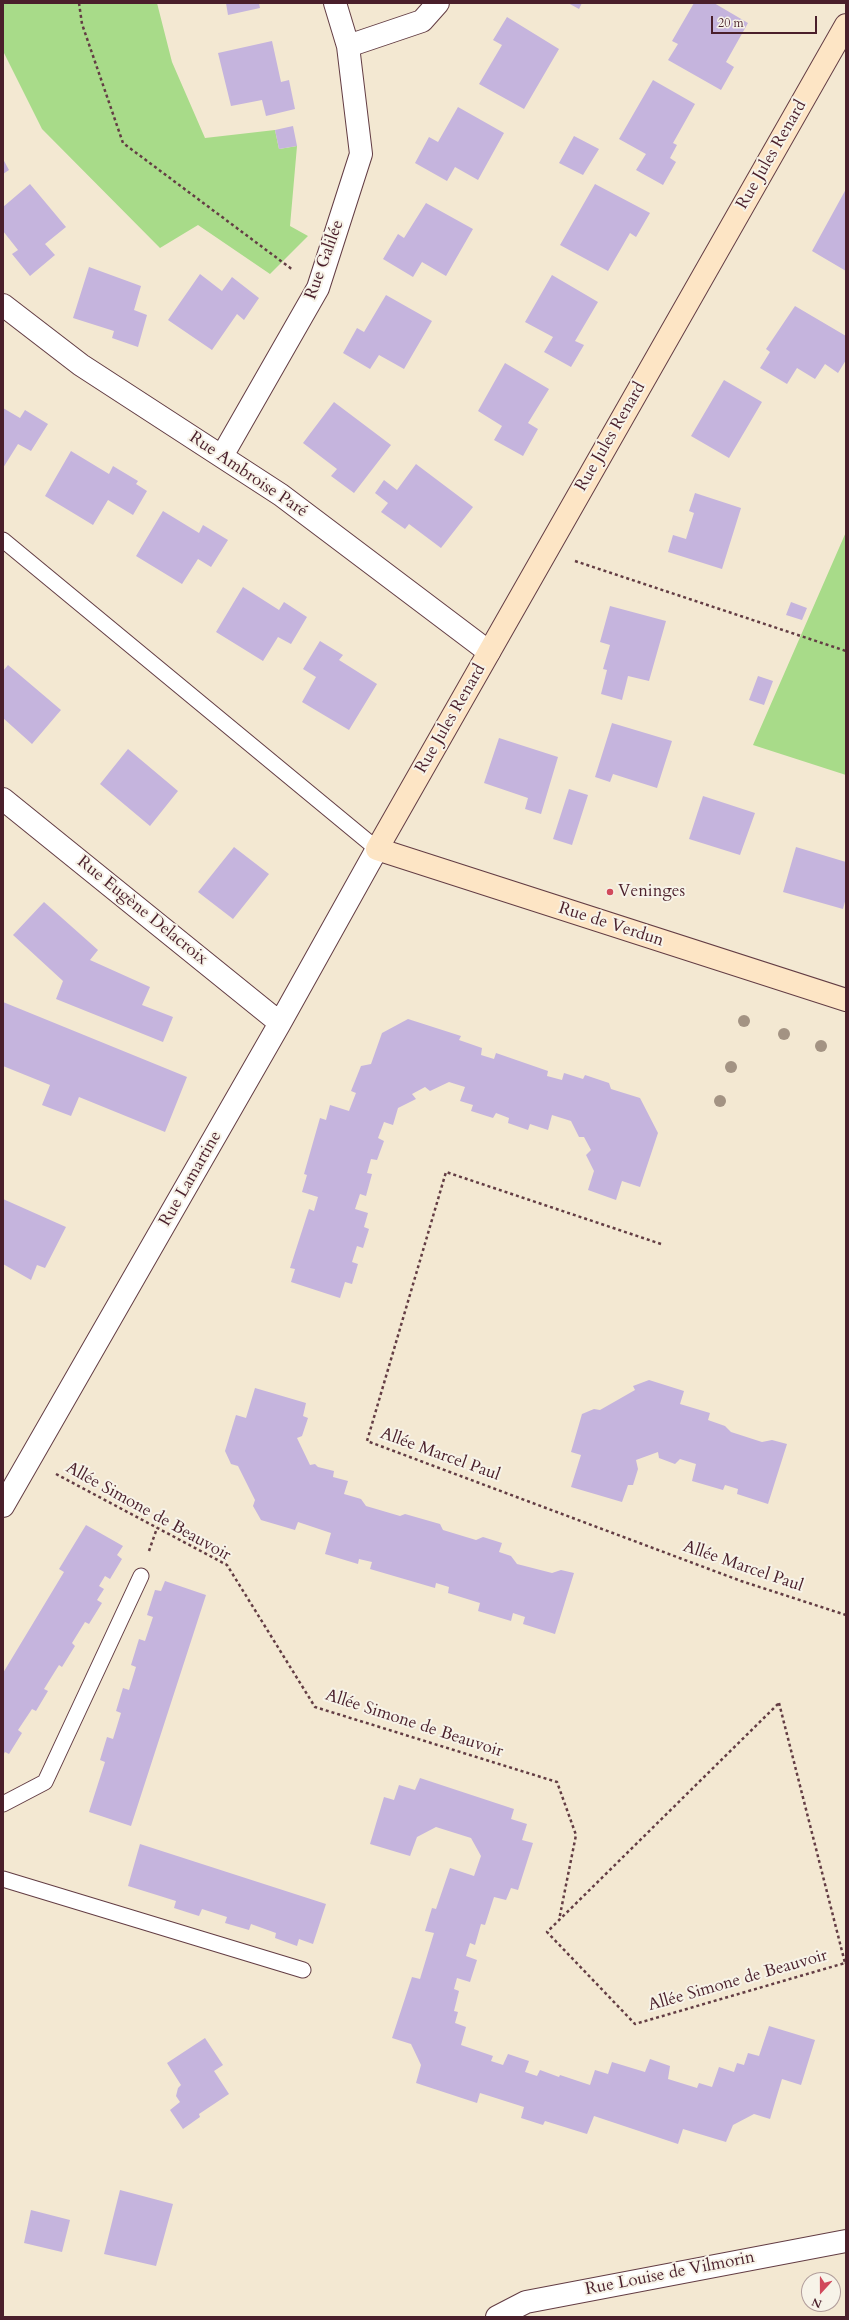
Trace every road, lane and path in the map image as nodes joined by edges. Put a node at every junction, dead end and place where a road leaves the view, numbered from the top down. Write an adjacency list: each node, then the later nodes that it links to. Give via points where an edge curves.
1 (79, 3): 6 (path, via 82,24 123,143)
2 (335, 3): 5 (street, Rue Galilée)
3 (438, 3): 5 (street, via 422,21)
4 (846, 25): 10 (street, Rue Jules Renard)
5 (348, 46): 6 (street, Rue Galilée, via 361,154)
6 (318, 288): 8 (street, Rue Galilée)
7 (3, 305): 8 (street, Rue Ambroise Paré, via 81,365)
8 (222, 456): 12 (street, Rue Ambroise Paré, via 282,495)
9 (3, 540): 14 (lane)
10 (546, 551): 11 (path); 12 (street, Rue Jules Renard)
11 (846, 651)
12 (489, 652): 14 (street, Rue Jules Renard)
13 (3, 799): 16 (street, Rue Eugène Delacroix)
14 (377, 849): 15 (street, Rue de Verdun); 16 (street, Rue Lamartine)
15 (846, 1000)
16 (280, 1023): 18 (street, Rue Lamartine)
17 (662, 1244): 21 (path, Allée Marcel Paul, via 446,1172 367,1441 741,1581)
18 (29, 1460): 19 (street, Rue Lamartine); 24 (path, Allée Simone de Beauvoir, via 227,1565 315,1707 557,1782 576,1835)
19 (3, 1506)
20 (141, 1576): 22 (lane, via 45,1782)
21 (846, 1616)
22 (3, 1804)
23 (3, 1879): 27 (lane)
24 (559, 1920): 25 (path, Allée Simone de Beauvoir, via 547,1932 635,2024); 25 (path, Allée Simone de Beauvoir, via 779,1703)
25 (846, 1962): 26 (path)
26 (846, 1968)
27 (303, 1970)
28 (846, 2241): 29 (street, Rue Louise de Vilmorin, via 526,2302)
29 (497, 2317)

